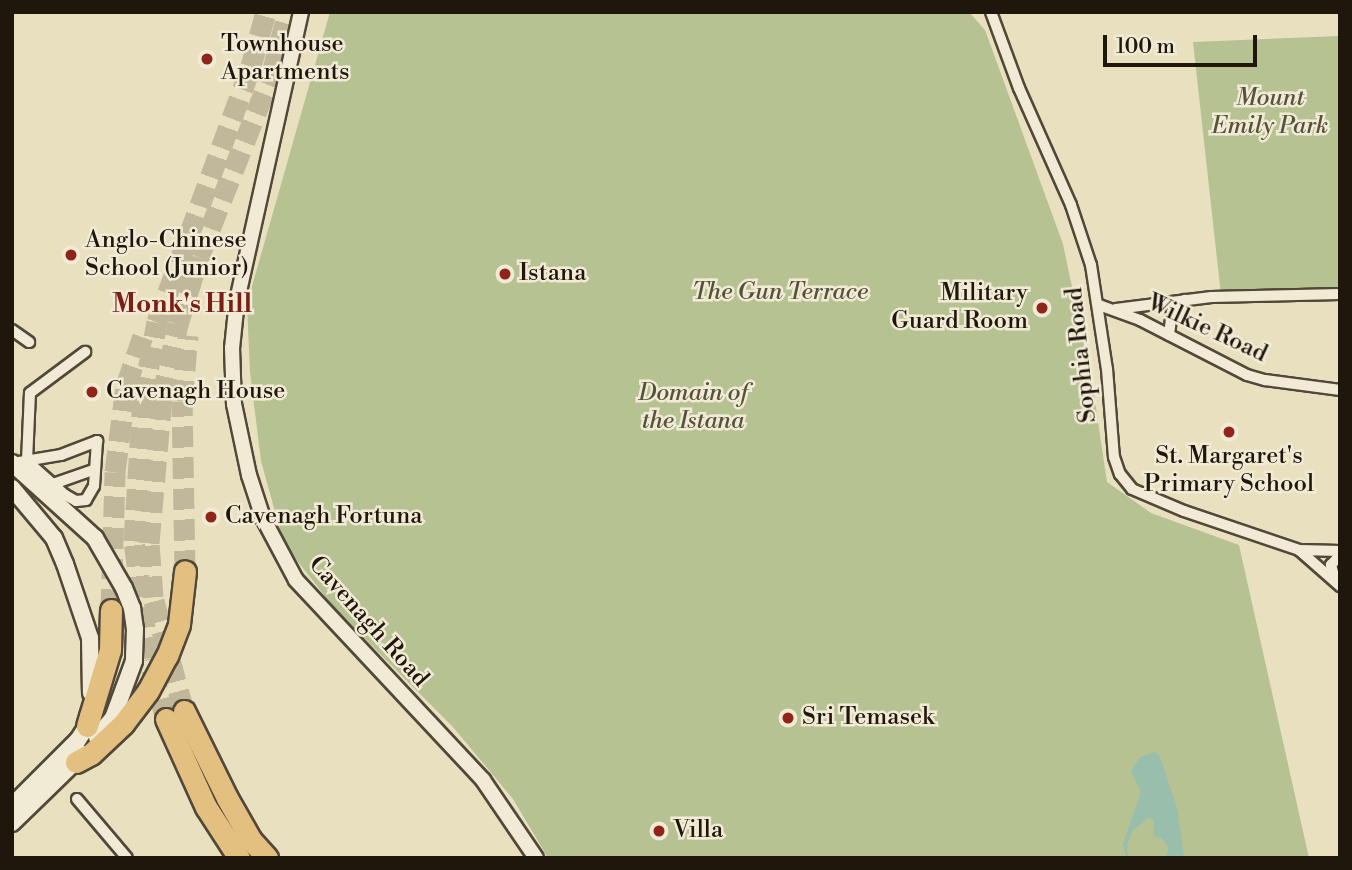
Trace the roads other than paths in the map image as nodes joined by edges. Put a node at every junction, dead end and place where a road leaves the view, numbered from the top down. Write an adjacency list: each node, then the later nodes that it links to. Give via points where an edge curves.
1 (301, 12): 29 (street, Cavenagh Road, via 237,300 232,348 234,404 249,475 263,518 296,580 483,780)
2 (991, 12): 5 (street, Sophia Road, via 1077,220)
3 (1340, 294): 4 (street)
4 (1185, 300): 6 (street); 8 (street, via 1172,312)
5 (1099, 306): 6 (street, Wilkie Road); 16 (street, Sophia Road, via 1114,457 1132,489 1151,500)
6 (1116, 309): 8 (street, Wilkie Road)
7 (12, 330): 9 (street)
8 (1169, 335): 11 (street, Wilkie Road, via 1227,367 1256,377)
9 (29, 342)
10 (85, 352): 12 (street, via 30,393)
11 (1340, 390)
12 (16, 463): 13 (street, via 61,455 97,441); 14 (street); 22 (main road, via 95,538 132,608 134,661 121,702)
13 (93, 470): 14 (street); 14 (street, via 94,486 86,500 76,501)
14 (54, 484)
15 (12, 488): 21 (main road, via 54,538 75,590 90,638 92,684)
16 (1299, 550): 17 (street, Sophia Road); 19 (street)
17 (1340, 553): 19 (street, via 1331,565)
18 (185, 571): 22 (highway, via 179,624 148,691 123,724)
19 (1339, 585)
20 (111, 610): 21 (highway, via 110,650)
21 (87, 726): 24 (main road)
22 (76, 762): 25 (main road)
23 (77, 799): 26 (street)
24 (12, 806)
25 (12, 823)
26 (127, 858)
27 (239, 858): 28 (highway, via 206,807 175,715)
28 (267, 858)
29 (536, 858)

